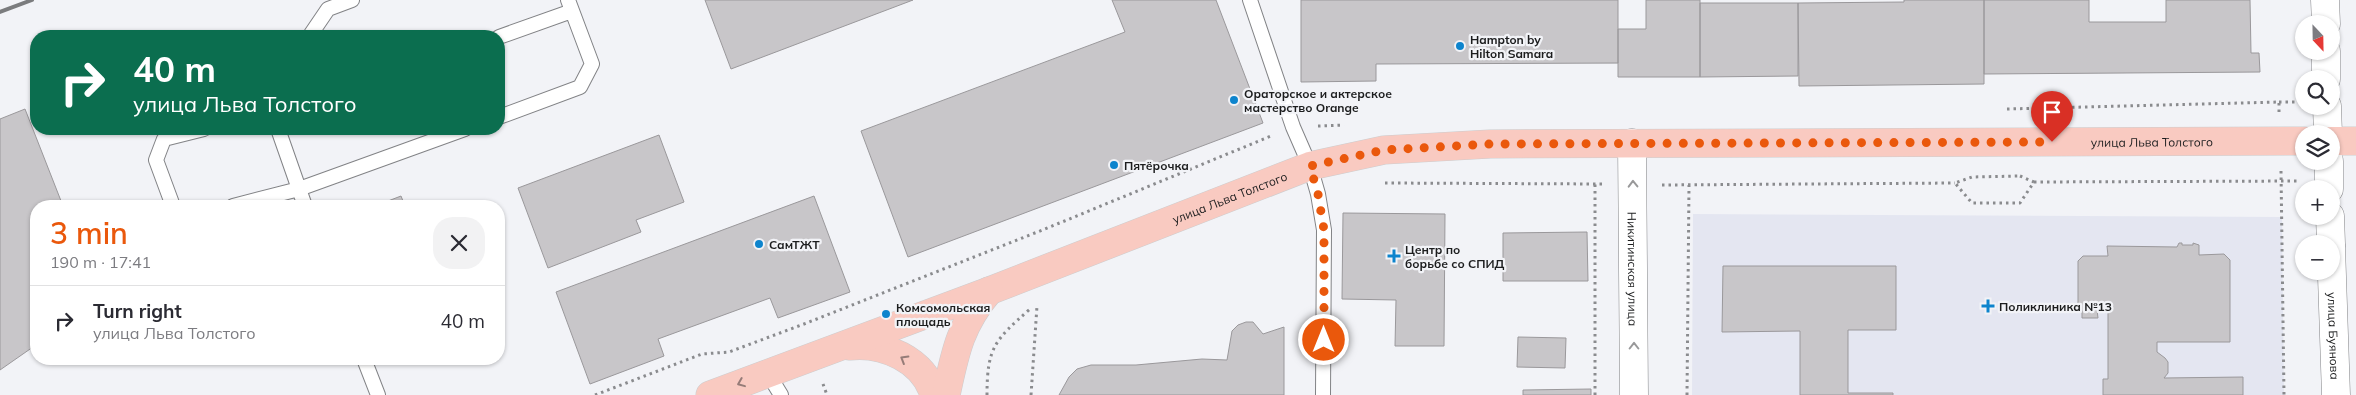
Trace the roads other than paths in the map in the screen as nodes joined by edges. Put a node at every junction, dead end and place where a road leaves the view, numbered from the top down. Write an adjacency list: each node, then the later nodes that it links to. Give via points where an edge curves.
1 (352, 0): 6 (lane, via 328,9)
2 (1250, 0): 16 (lane, via 1293,127)
3 (2325, 0): 5 (street)
4 (570, 5): 7 (lane); 8 (lane, via 592,64 580,87)
5 (2326, 15)
6 (314, 30)
7 (505, 34)
8 (505, 114)
9 (180, 135): 18 (lane, via 164,139 156,160)
10 (280, 135): 17 (lane)
11 (449, 135): 17 (lane)
12 (2356, 140): 14 (main road)
13 (2292, 141): 15 (main road, улица Льва Толстого)
14 (2340, 141)
15 (1632, 143): 16 (main road, улица Льва Толстого, via 1421,147 1384,150); 31 (street, Никитинская улица, one-way to 15)
16 (1310, 166): 22 (main road, улица Льва Толстого); 30 (lane, via 1324,230)
17 (299, 190): 19 (lane); 20 (lane)
18 (171, 200)
19 (258, 200)
20 (303, 200)
21 (2332, 280): 32 (street, улица Буянова)
22 (988, 291): 23 (main road, улица Льва Толстого); 29 (main road, via 972,310 960,337)
23 (835, 347): 25 (main road); 28 (main road, one-way to 23, via 930,381 915,365 889,350 866,344)
24 (366, 365): 26 (lane)
25 (774, 384): 27 (main road, one-way to 27)
26 (378, 395)
27 (710, 395)
28 (934, 395)
29 (946, 395)
30 (1323, 395)
31 (1634, 395)
32 (2336, 395)

